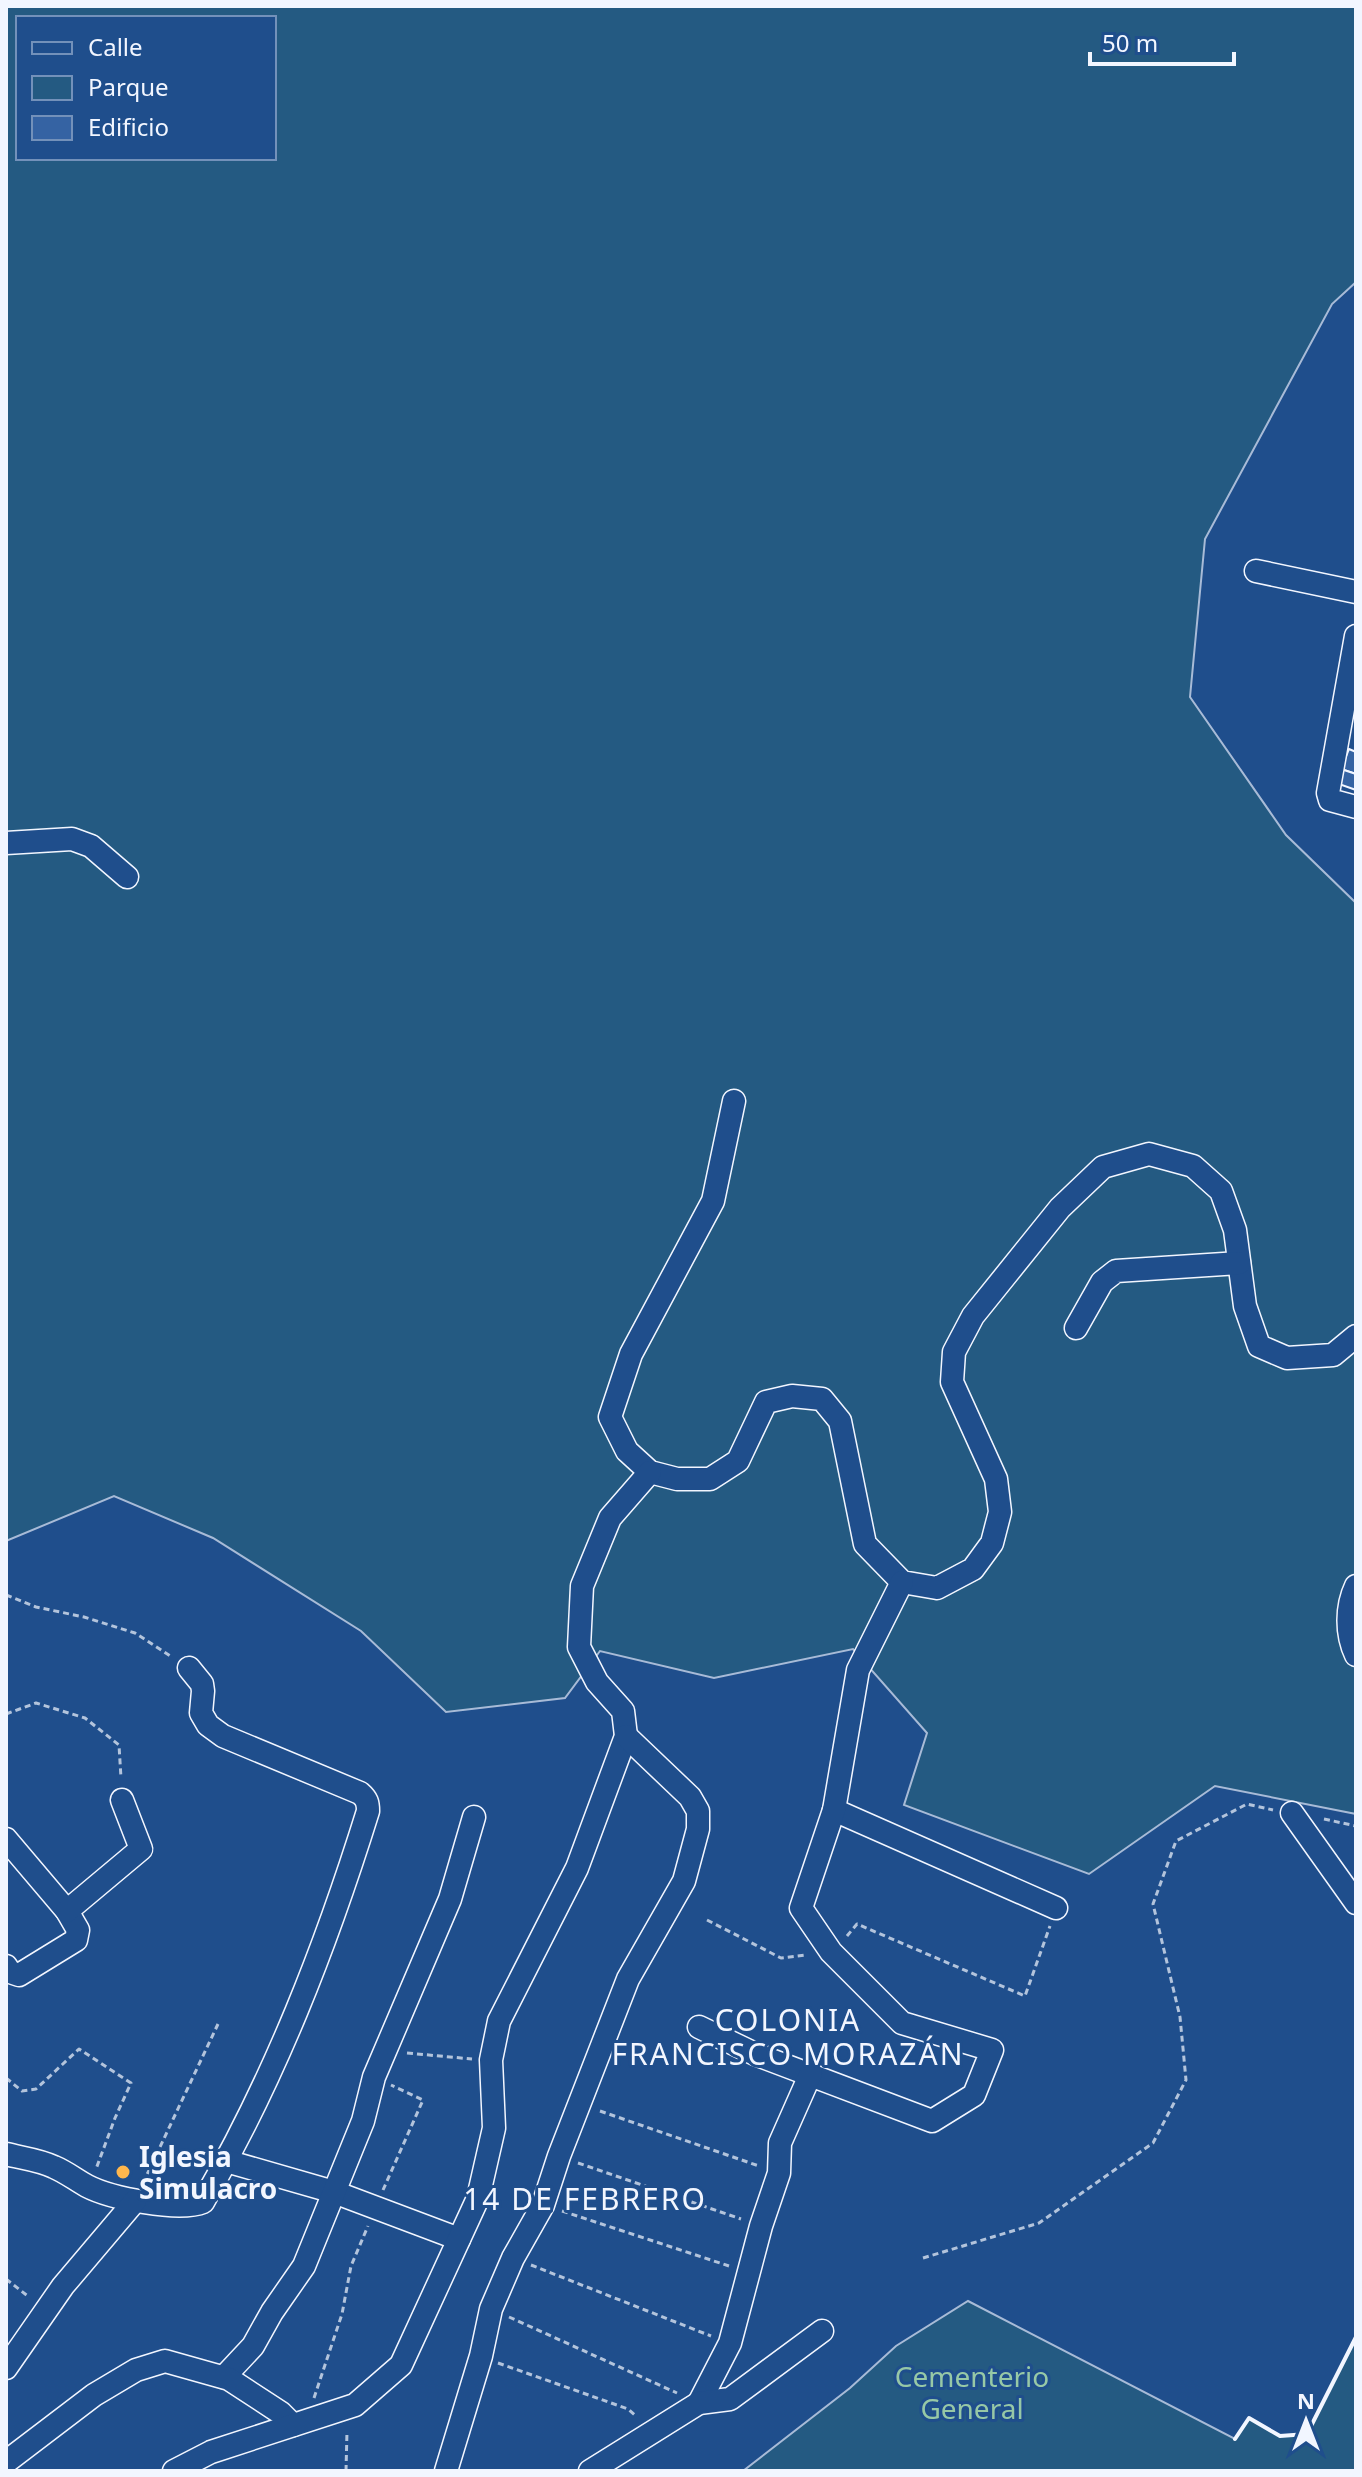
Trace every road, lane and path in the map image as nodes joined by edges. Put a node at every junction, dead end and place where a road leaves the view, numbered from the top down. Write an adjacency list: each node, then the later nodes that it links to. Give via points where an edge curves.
1 (1256, 571): 2 (street)
2 (1356, 592)
3 (1356, 636): 4 (street, via 1328,793 1330,800)
4 (1356, 807)
5 (6, 843): 6 (street, via 72,839 91,846)
6 (127, 877)
7 (734, 1101): 11 (street, via 713,1201 631,1354 610,1417 627,1451)
8 (1239, 1263): 9 (street, via 1116,1271 1102,1282); 10 (street, via 1245,1306 1259,1346 1287,1358 1333,1355); 12 (street, via 1235,1230 1221,1191 1193,1166 1149,1154 1103,1167 1060,1208 973,1316 954,1352 952,1382 996,1479 1000,1512 992,1543 973,1569 937,1588)
9 (1076, 1328)
10 (1356, 1336)
11 (650, 1472): 12 (street, via 710,1479 738,1461 766,1402 792,1396 822,1399 840,1421 865,1544); 18 (street, via 610,1518 582,1586 579,1647 597,1682 623,1711)
12 (902, 1582): 20 (street, via 858,1670)
13 (1356, 1586): 15 (street, via 1350,1600 1350,1642)
14 (6, 1595): 16 (path, via 135,1633)
15 (1356, 1655)
16 (189, 1668): 40 (street, via 202,1684 201,1713 208,1725 360,1793 368,1802 342,1895 288,2033)
17 (6, 1714): 19 (path, via 36,1703 85,1718 119,1745)
18 (626, 1736): 33 (street, via 577,1868 499,2021); 37 (street, via 690,1797 698,1811 698,1829 684,1881 628,1979)
19 (122, 1800): 26 (street, via 141,1849)
20 (834, 1810): 25 (street); 28 (street, via 801,1908)
21 (1292, 1813): 24 (street); 50 (path, via 1247,1804 1176,1841 1153,1904 1180,2017 1186,2080 1153,2143 1039,2223)
22 (474, 1817): 32 (street, via 450,1899)
23 (6, 1839): 26 (street)
24 (1356, 1903)
25 (1056, 1908): 28 (path, via 1025,1996 857,1924)
26 (67, 1911): 29 (street, via 78,1930 76,1940 19,1975)
27 (707, 1920): 28 (path, via 781,1958)
28 (831, 1952): 34 (street, via 902,2023 992,2050 974,2095 932,2121)
29 (6, 1966)
30 (218, 2024): 44 (path)
31 (699, 2027): 34 (street)
32 (385, 2051): 33 (path); 35 (street)
33 (491, 2060): 48 (street, via 494,2128 478,2198)
34 (811, 2073): 41 (street, via 780,2143)
35 (374, 2077): 43 (street, via 363,2121); 46 (path, via 423,2100)
36 (6, 2078): 42 (path, via 22,2091 36,2089 79,2049 131,2083)
37 (581, 2105): 39 (street); 41 (path)
38 (6, 2154): 42 (street, via 53,2166)
39 (559, 2156): 45 (street); 47 (path)
40 (226, 2161): 43 (street); 44 (street, via 203,2202)
41 (779, 2173): 47 (street)
42 (89, 2187): 44 (street)
43 (334, 2192): 46 (street); 59 (street, via 304,2266 253,2346)
44 (135, 2201): 54 (street)
45 (543, 2205): 49 (street); 51 (path)
46 (375, 2207): 48 (street); 62 (path, via 351,2266 342,2314)
47 (761, 2226): 51 (street)
48 (459, 2239): 61 (street, via 401,2365)
49 (513, 2258): 53 (street); 56 (path)
50 (923, 2258)
51 (750, 2273): 56 (street)
52 (6, 2279): 54 (path)
53 (491, 2309): 57 (street); 60 (path)
54 (45, 2310): 58 (street)
55 (822, 2331): 60 (street, via 730,2399)
56 (730, 2343): 60 (street)
57 (481, 2356): 63 (path, via 628,2409); 67 (street)
58 (6, 2368)
59 (224, 2377): 62 (street); 64 (street, via 165,2361 136,2370)
60 (699, 2403): 63 (street)
61 (348, 2407): 62 (street); 66 (path)
62 (300, 2422): 65 (street, via 211,2452)
63 (655, 2431): 68 (street)
64 (6, 2462)
65 (174, 2471)
66 (346, 2471)
67 (446, 2471)
68 (590, 2471)

